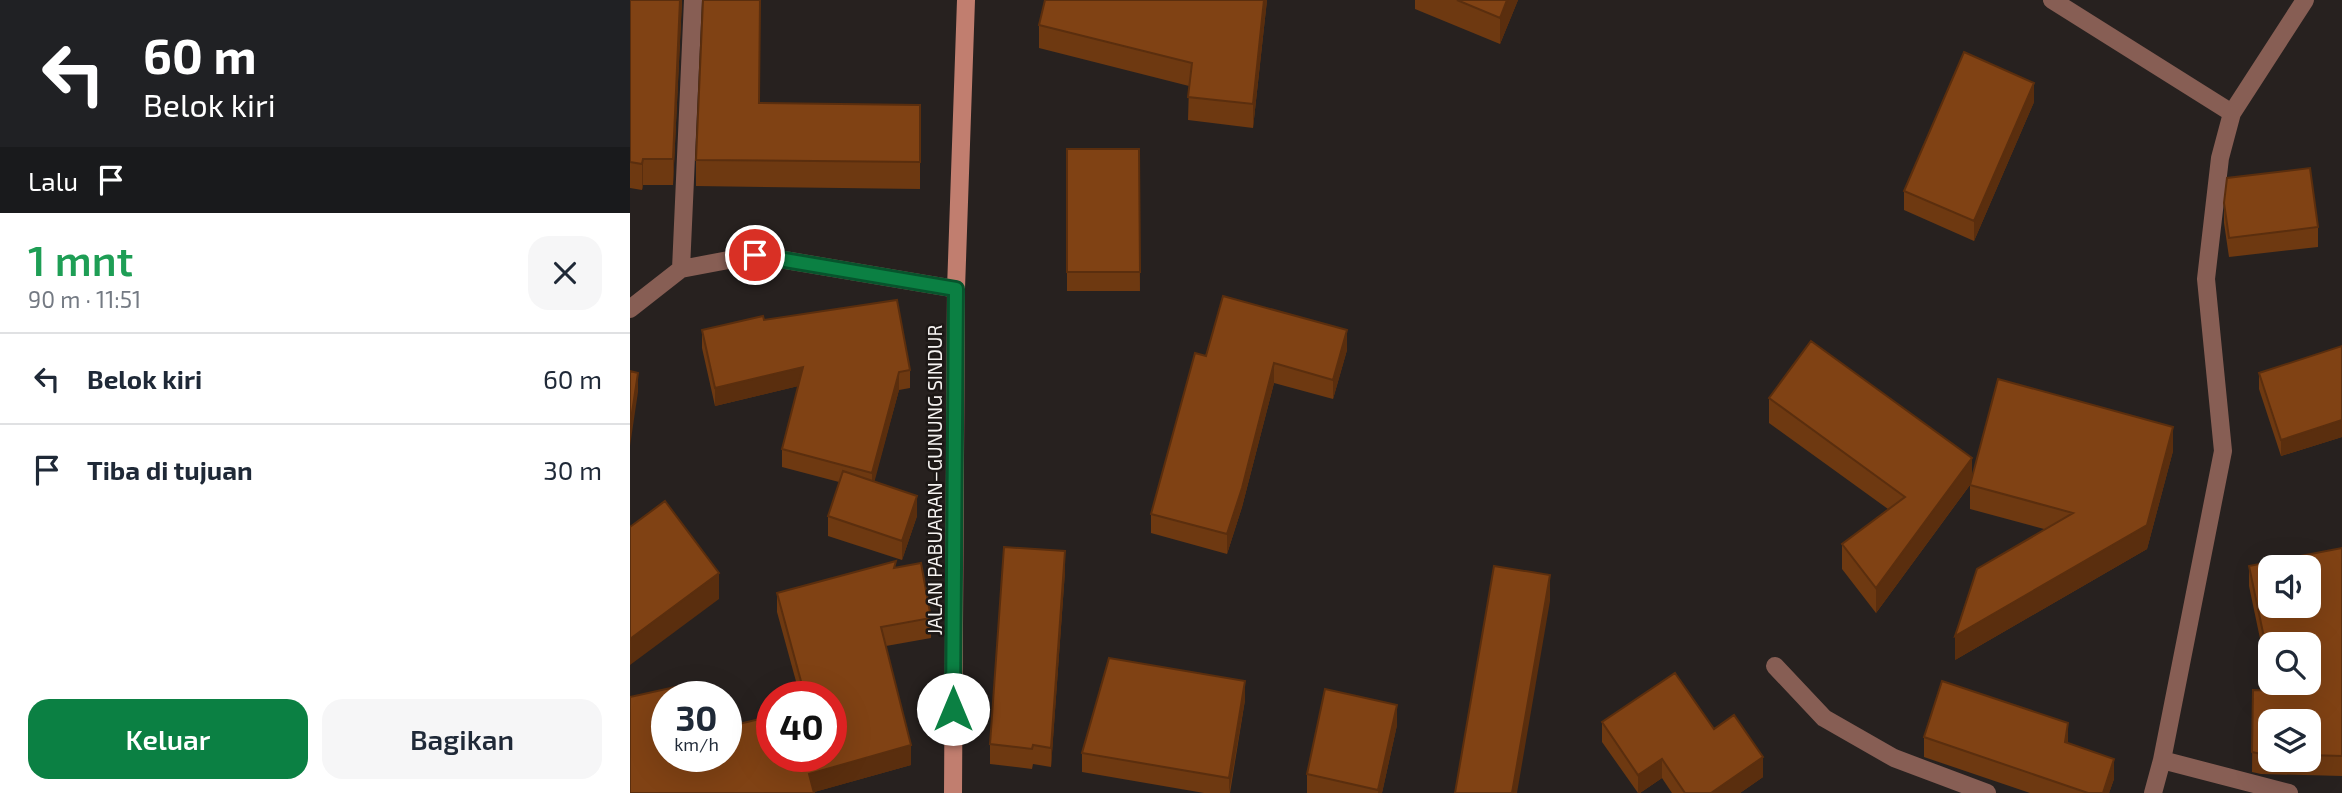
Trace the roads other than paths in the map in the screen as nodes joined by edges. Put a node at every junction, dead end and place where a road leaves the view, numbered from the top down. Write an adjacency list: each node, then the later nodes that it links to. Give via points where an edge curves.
1 (692, 0): 6 (street)
2 (966, 0): 7 (street, JALAN PABUARAN–GUNUNG SINDUR)
3 (2052, 0): 5 (street)
4 (2305, 0): 5 (street)
5 (2232, 113): 10 (street, via 2220,158 2206,279 2223,451)
6 (681, 269): 7 (street, via 755,255); 8 (street)
7 (956, 289): 11 (street, JALAN PABUARAN–GUNUNG SINDUR)
8 (630, 309)
9 (1774, 666): 12 (street, via 1824,718 1894,758)
10 (2162, 760): 13 (street); 14 (street)
11 (953, 793)
12 (1987, 793)
13 (2153, 793)
14 (2289, 793)

